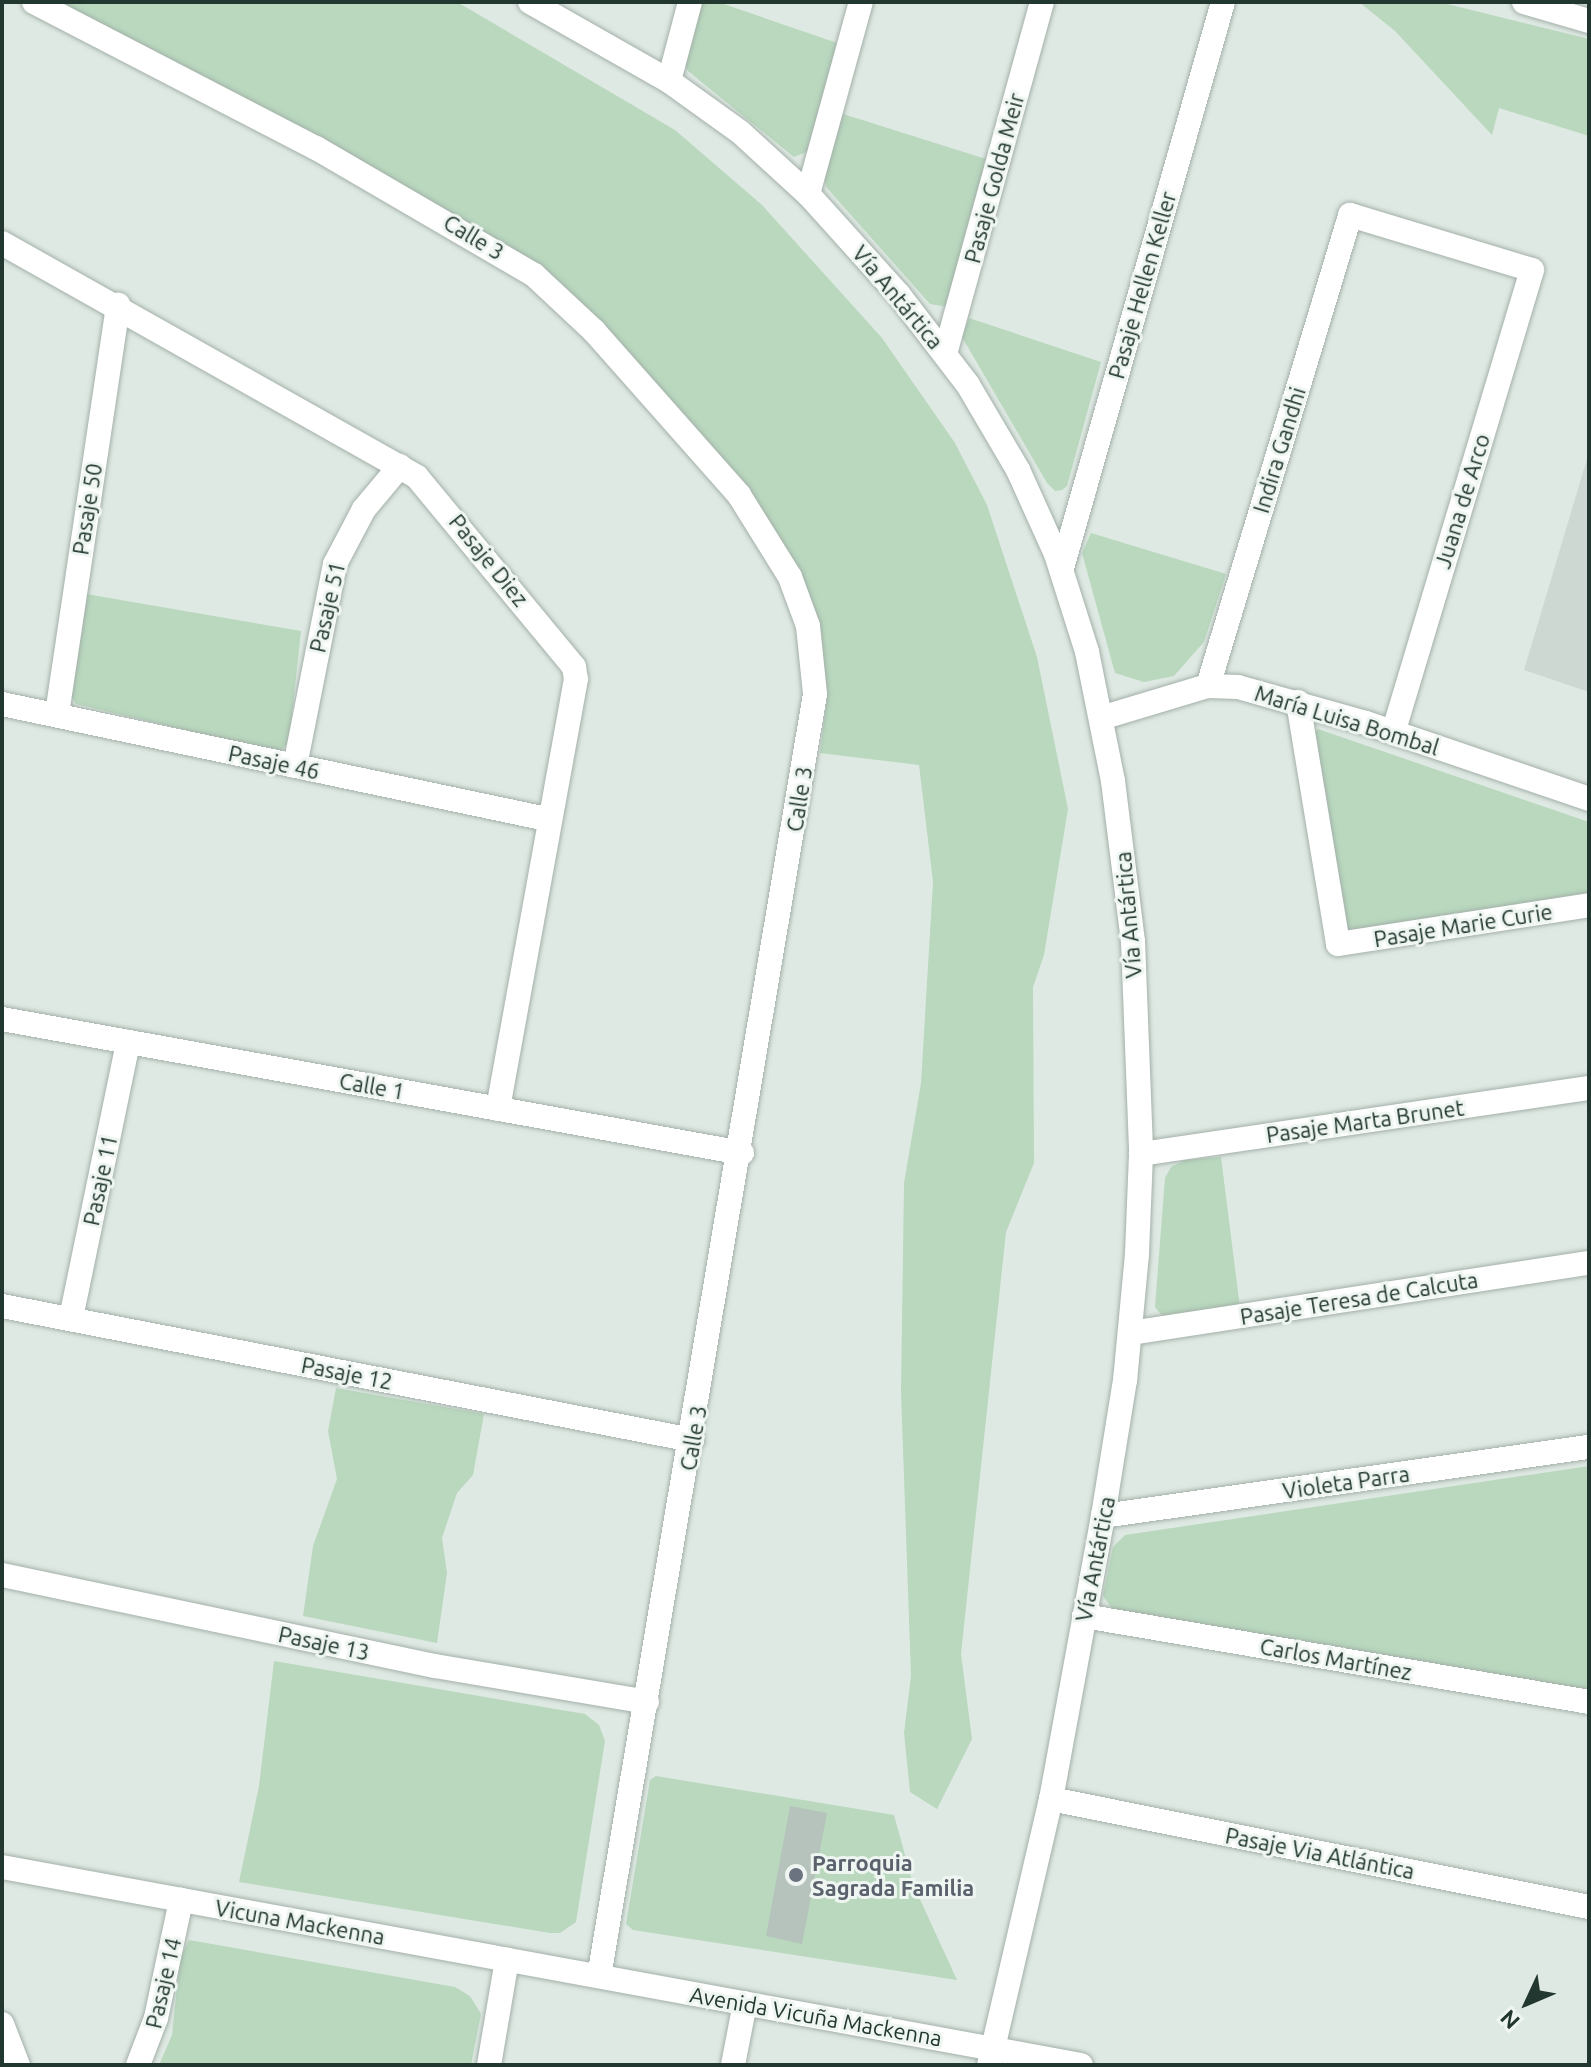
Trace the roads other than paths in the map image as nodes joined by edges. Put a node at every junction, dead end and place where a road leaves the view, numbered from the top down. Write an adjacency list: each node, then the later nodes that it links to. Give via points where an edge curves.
1 (34, 2): 31 (street, Calle 3, via 316,148 534,275 594,331 684,431 739,495 770,542 808,626 815,694)
2 (530, 2): 9 (street, Vía Antártica)
3 (690, 2): 9 (street)
4 (861, 2): 10 (street)
5 (1042, 2): 14 (street, Pasaje Golda Meir)
6 (1223, 2): 16 (street, Pasaje Hellen Keller)
7 (1524, 2): 8 (street)
8 (1589, 21)
9 (669, 81): 10 (street, Vía Antártica, via 740,132)
10 (808, 194): 14 (street, Vía Antártica)
11 (1350, 215): 17 (street, Indira Gandhi); 22 (street, Juana de Arco, via 1532,270)
12 (2, 243): 13 (street, Pasaje Diez)
13 (118, 305): 15 (street, Pasaje Diez); 20 (street, Pasaje 50)
14 (945, 354): 16 (street, Vía Antártica, via 1018,470)
15 (400, 466): 23 (street, Pasaje 51, via 364,509 335,564); 25 (street, Pasaje Diez, via 435,494 574,667 576,679)
16 (1062, 568): 21 (street, Vía Antártica)
17 (1208, 686): 18 (street, María Luisa Bombal); 21 (street, María Luisa Bombal)
18 (1298, 702): 22 (street, María Luisa Bombal); 26 (street, Pasaje Marie Curie, via 1338,944)
19 (2, 704): 20 (street, Pasaje 46)
20 (57, 714): 23 (street, Pasaje 46)
21 (1101, 718): 32 (street, Vía Antártica, via 1133,941)
22 (1393, 733): 24 (street, María Luisa Bombal)
23 (295, 766): 25 (street, Pasaje 46)
24 (1589, 799)
25 (547, 819): 30 (street, Pasaje Diez)
26 (1589, 905)
27 (2, 1019): 28 (street, Calle 1)
28 (128, 1042): 30 (street, Calle 1); 35 (street, Pasaje 11)
29 (1589, 1088): 32 (street, Pasaje Marta Brunet)
30 (498, 1109): 31 (street, Calle 1)
31 (742, 1153): 37 (street, Calle 3)
32 (1141, 1154): 36 (street, Vía Antártica)
33 (1589, 1263): 36 (street, Pasaje Teresa de Calcuta)
34 (2, 1306): 35 (street, Pasaje 12)
35 (71, 1318): 37 (street, Pasaje 12)
36 (1130, 1333): 39 (street, Vía Antártica)
37 (692, 1440): 42 (street, Calle 3)
38 (1589, 1447): 39 (street, Violeta Parra)
39 (1103, 1516): 41 (street, Vía Antártica)
40 (2, 1575): 42 (street, Pasaje 13, via 435,1666)
41 (1084, 1616): 43 (street, Carlos Martínez); 44 (street, Vía Antártica)
42 (647, 1702): 49 (street, Calle 3)
43 (1589, 1702)
44 (1051, 1799): 47 (street, Pasaje Via Atlántica); 52 (street, Vía Antártica)
45 (2, 1867): 46 (street, Vicuna Mackenna)
46 (181, 1900): 48 (street, Vicuna Mackenna); 55 (street, Pasaje 14, via 156,2018)
47 (1589, 1907)
48 (507, 1960): 49 (street, Vicuna Mackenna); 56 (street)
49 (599, 1976): 50 (street, Avenida Vicuña Mackenna)
50 (745, 2003): 52 (street, Avenida Vicuña Mackenna); 57 (street)
51 (2, 2024): 54 (street)
52 (991, 2057): 53 (street, Avenida Vicuña Mackenna)
53 (1024, 2060): 58 (street, Avenida Vicuña Mackenna)
54 (18, 2065)
55 (138, 2065)
56 (489, 2065)
57 (733, 2065)
58 (1081, 2065)

